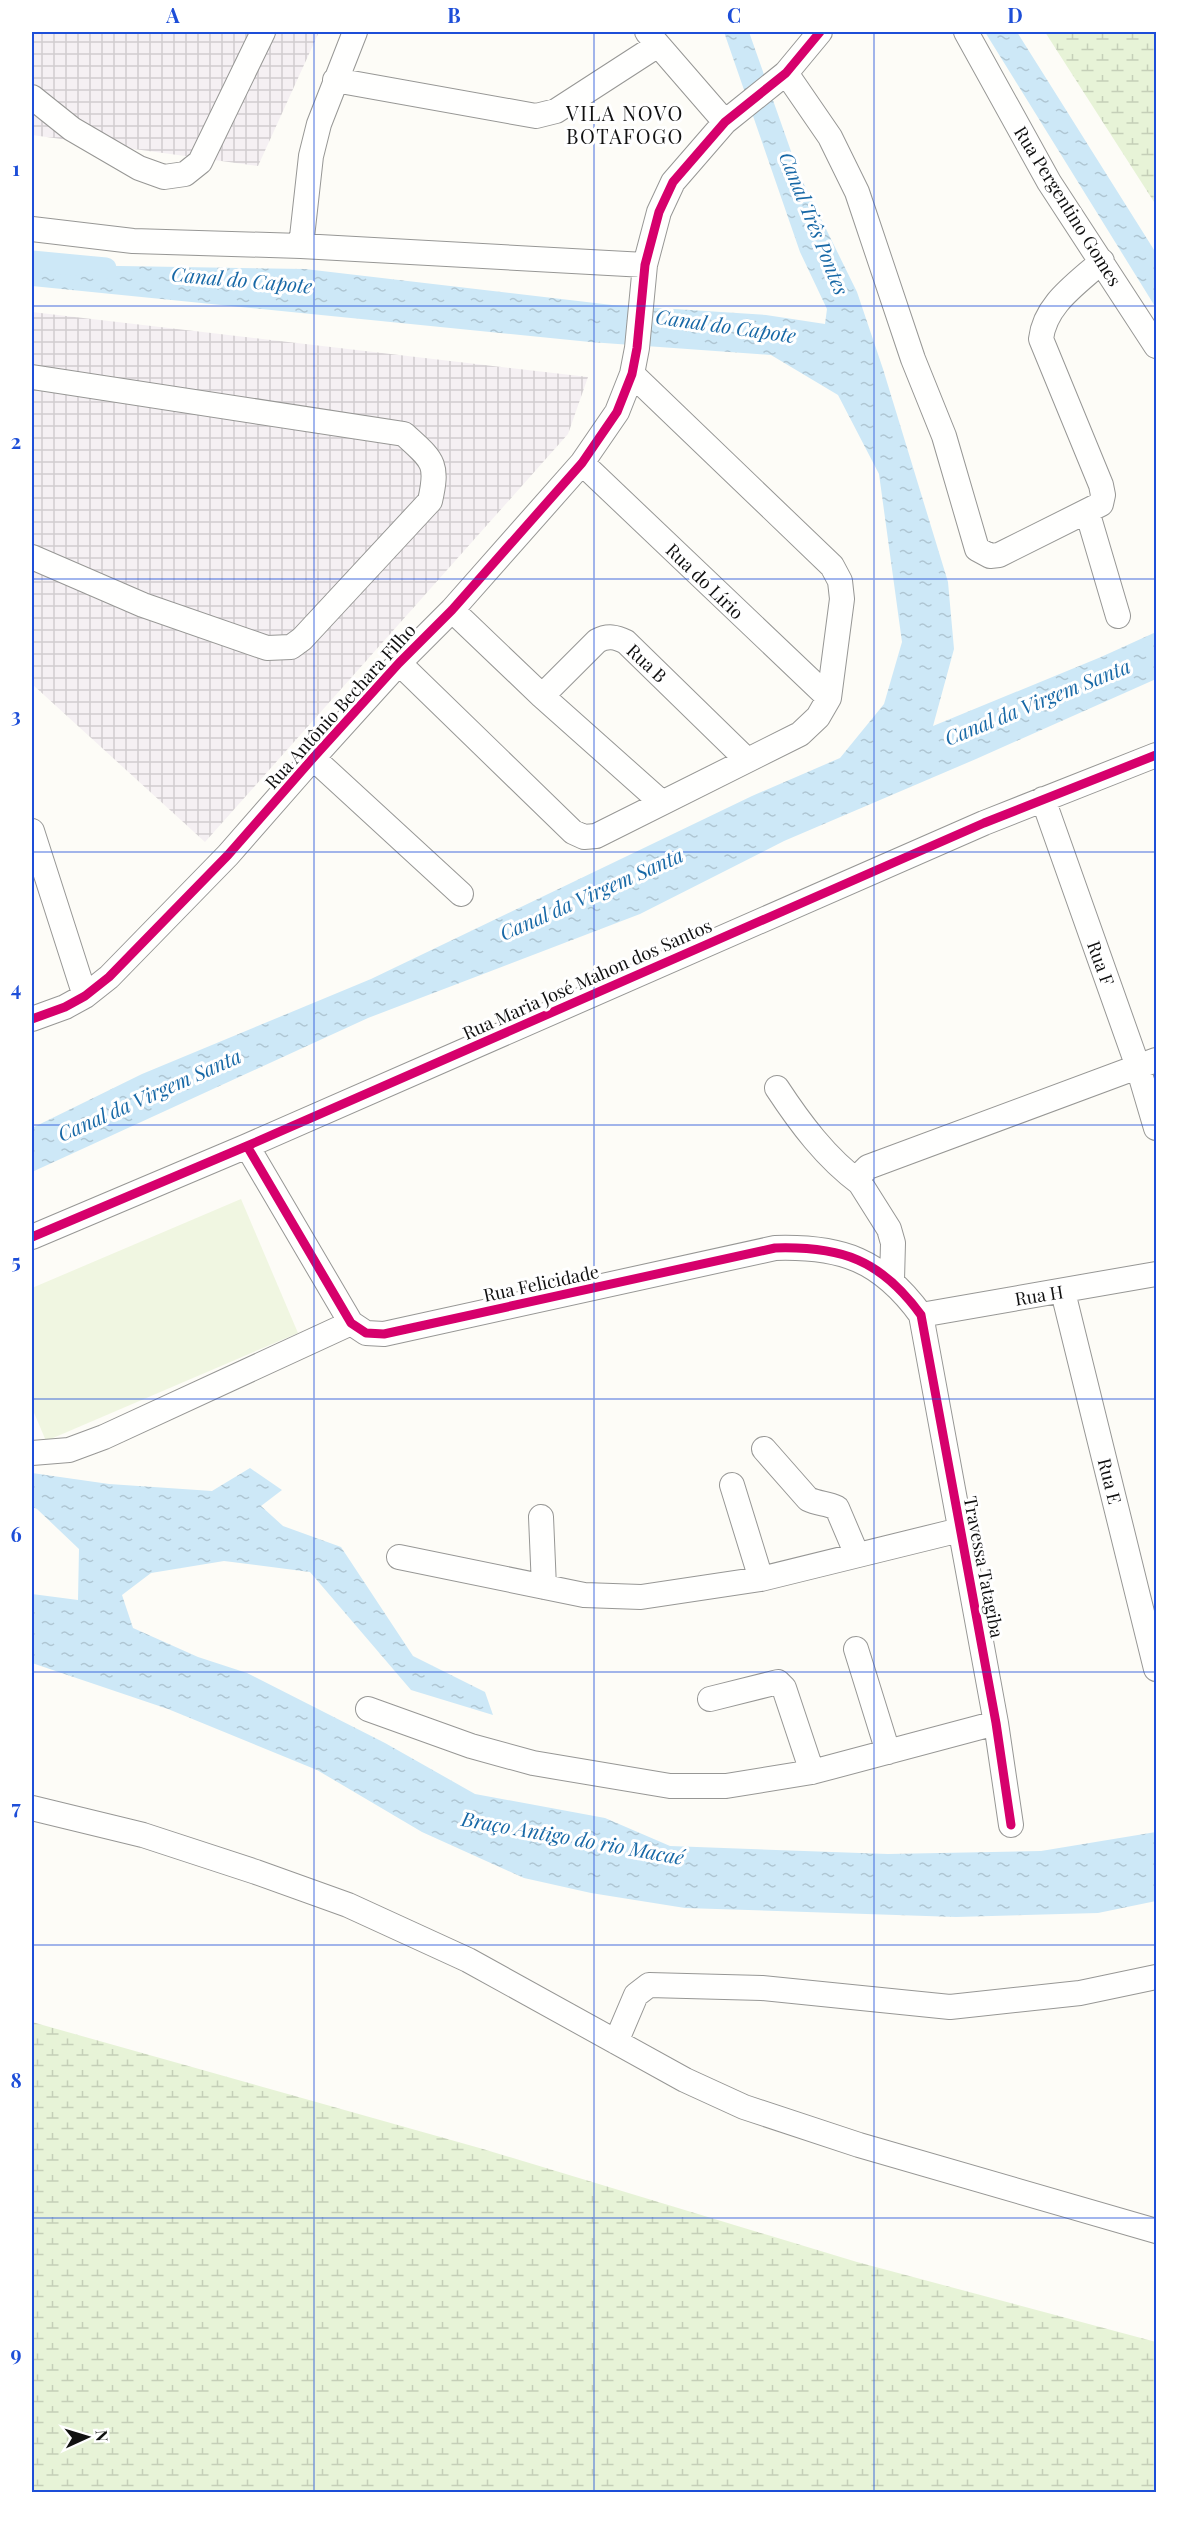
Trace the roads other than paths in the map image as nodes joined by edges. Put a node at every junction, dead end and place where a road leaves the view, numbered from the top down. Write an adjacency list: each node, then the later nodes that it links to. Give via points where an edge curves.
1 (263, 32): 8 (street, via 200,162 185,174 164,177 139,168 72,129)
2 (355, 32): 7 (street)
3 (820, 32): 6 (street, Rua Antônio Bechara Filho)
4 (966, 32): 12 (street, Rua Pergentino Gomes, via 1049,182)
5 (652, 38): 7 (street, via 556,111 536,116); 9 (street)
6 (783, 75): 9 (street, Rua Antônio Bechara Filho); 18 (street, via 830,137 857,192 913,359 944,436 977,549 990,556 999,555)
7 (335, 80): 11 (street, via 311,156)
8 (32, 97)
9 (725, 122): 13 (street, Rua Antônio Bechara Filho, via 673,182 659,212)
10 (32, 229): 11 (street, via 133,241)
11 (301, 246): 13 (street)
12 (1102, 261): 14 (street, Rua Pergentino Gomes); 18 (street, via 1053,306 1043,323 1041,339 1101,485 1101,504)
13 (644, 275): 15 (street, Rua Antônio Bechara Filho)
14 (1156, 346)
15 (632, 374): 17 (street, Rua Antônio Bechara Filho, via 617,412); 24 (street, via 832,566 840,580 842,599)
16 (32, 377): 19 (street, via 404,434 429,457 436,477 430,501 291,647 267,648 143,605)
17 (582, 463): 20 (street, Rua Antônio Bechara Filho); 24 (street, Rua do Lírio)
18 (1087, 511): 21 (street)
19 (32, 557)
20 (452, 610): 22 (street, Rua Antônio Bechara Filho); 23 (street)
21 (1118, 616)
22 (399, 663): 26 (street, Rua Antônio Bechara Filho); 29 (street, via 573,832 584,837 596,836)
23 (542, 696): 27 (street, Rua B, via 597,641 618,638); 29 (street)
24 (829, 698): 27 (street, via 818,717 800,734)
25 (1156, 754): 28 (street, Rua Maria José Mahon dos Santos)
26 (313, 758): 31 (street); 32 (street, Rua Antônio Bechara Filho, via 228,855 109,977)
27 (746, 759): 29 (street)
28 (1043, 799): 34 (street, Rua F); 37 (street, Rua Maria José Mahon dos Santos)
29 (661, 802)
30 (32, 831): 32 (street)
31 (461, 894)
32 (85, 996): 33 (street, Rua Antônio Bechara Filho, via 65,1008)
33 (32, 1018)
34 (1147, 1064): 36 (street, Rua F); 38 (street, via 868,1167 861,1173)
35 (777, 1088): 38 (street, via 800,1123 844,1172)
36 (1156, 1128)
37 (247, 1146): 39 (street, Rua Maria José Mahon dos Santos); 44 (street)
38 (860, 1183): 41 (street, via 889,1228 893,1243)
39 (32, 1237)
40 (1156, 1274): 42 (street, Rua H)
41 (892, 1280): 43 (street, Rua Felicidade); 44 (street, Rua Felicidade, via 838,1252 811,1247 775,1248 384,1334 366,1333)
42 (1063, 1292): 43 (street, Rua H); 55 (street, Rua E)
43 (921, 1315): 49 (street, Travessa Tatagiba)
44 (351, 1323): 46 (street, via 104,1437 69,1450)
45 (764, 1449): 50 (street, via 808,1499 837,1508)
46 (32, 1453)
47 (732, 1485): 52 (street)
48 (541, 1517): 53 (street)
49 (960, 1530): 50 (street); 58 (street, Travessa Tatagiba)
50 (857, 1555): 52 (street)
51 (399, 1557): 53 (street)
52 (761, 1579): 53 (street, via 641,1597 584,1595)
53 (544, 1587)
54 (856, 1649): 59 (street)
55 (1156, 1669)
56 (710, 1699): 60 (street, via 778,1682 784,1688)
57 (368, 1709): 60 (street, via 471,1746 533,1762 670,1786 726,1786)
58 (996, 1723): 59 (street); 62 (street, Travessa Tatagiba)
59 (888, 1752): 60 (street)
60 (812, 1772)
61 (32, 1808): 64 (street, via 142,1835 348,1905 468,1960)
62 (1011, 1825)
63 (1156, 1977): 64 (street, via 1080,1993 950,2007 762,1988 649,1985 636,1995)
64 (616, 2042): 65 (street, via 744,2107 859,2145)
65 (1156, 2231)

